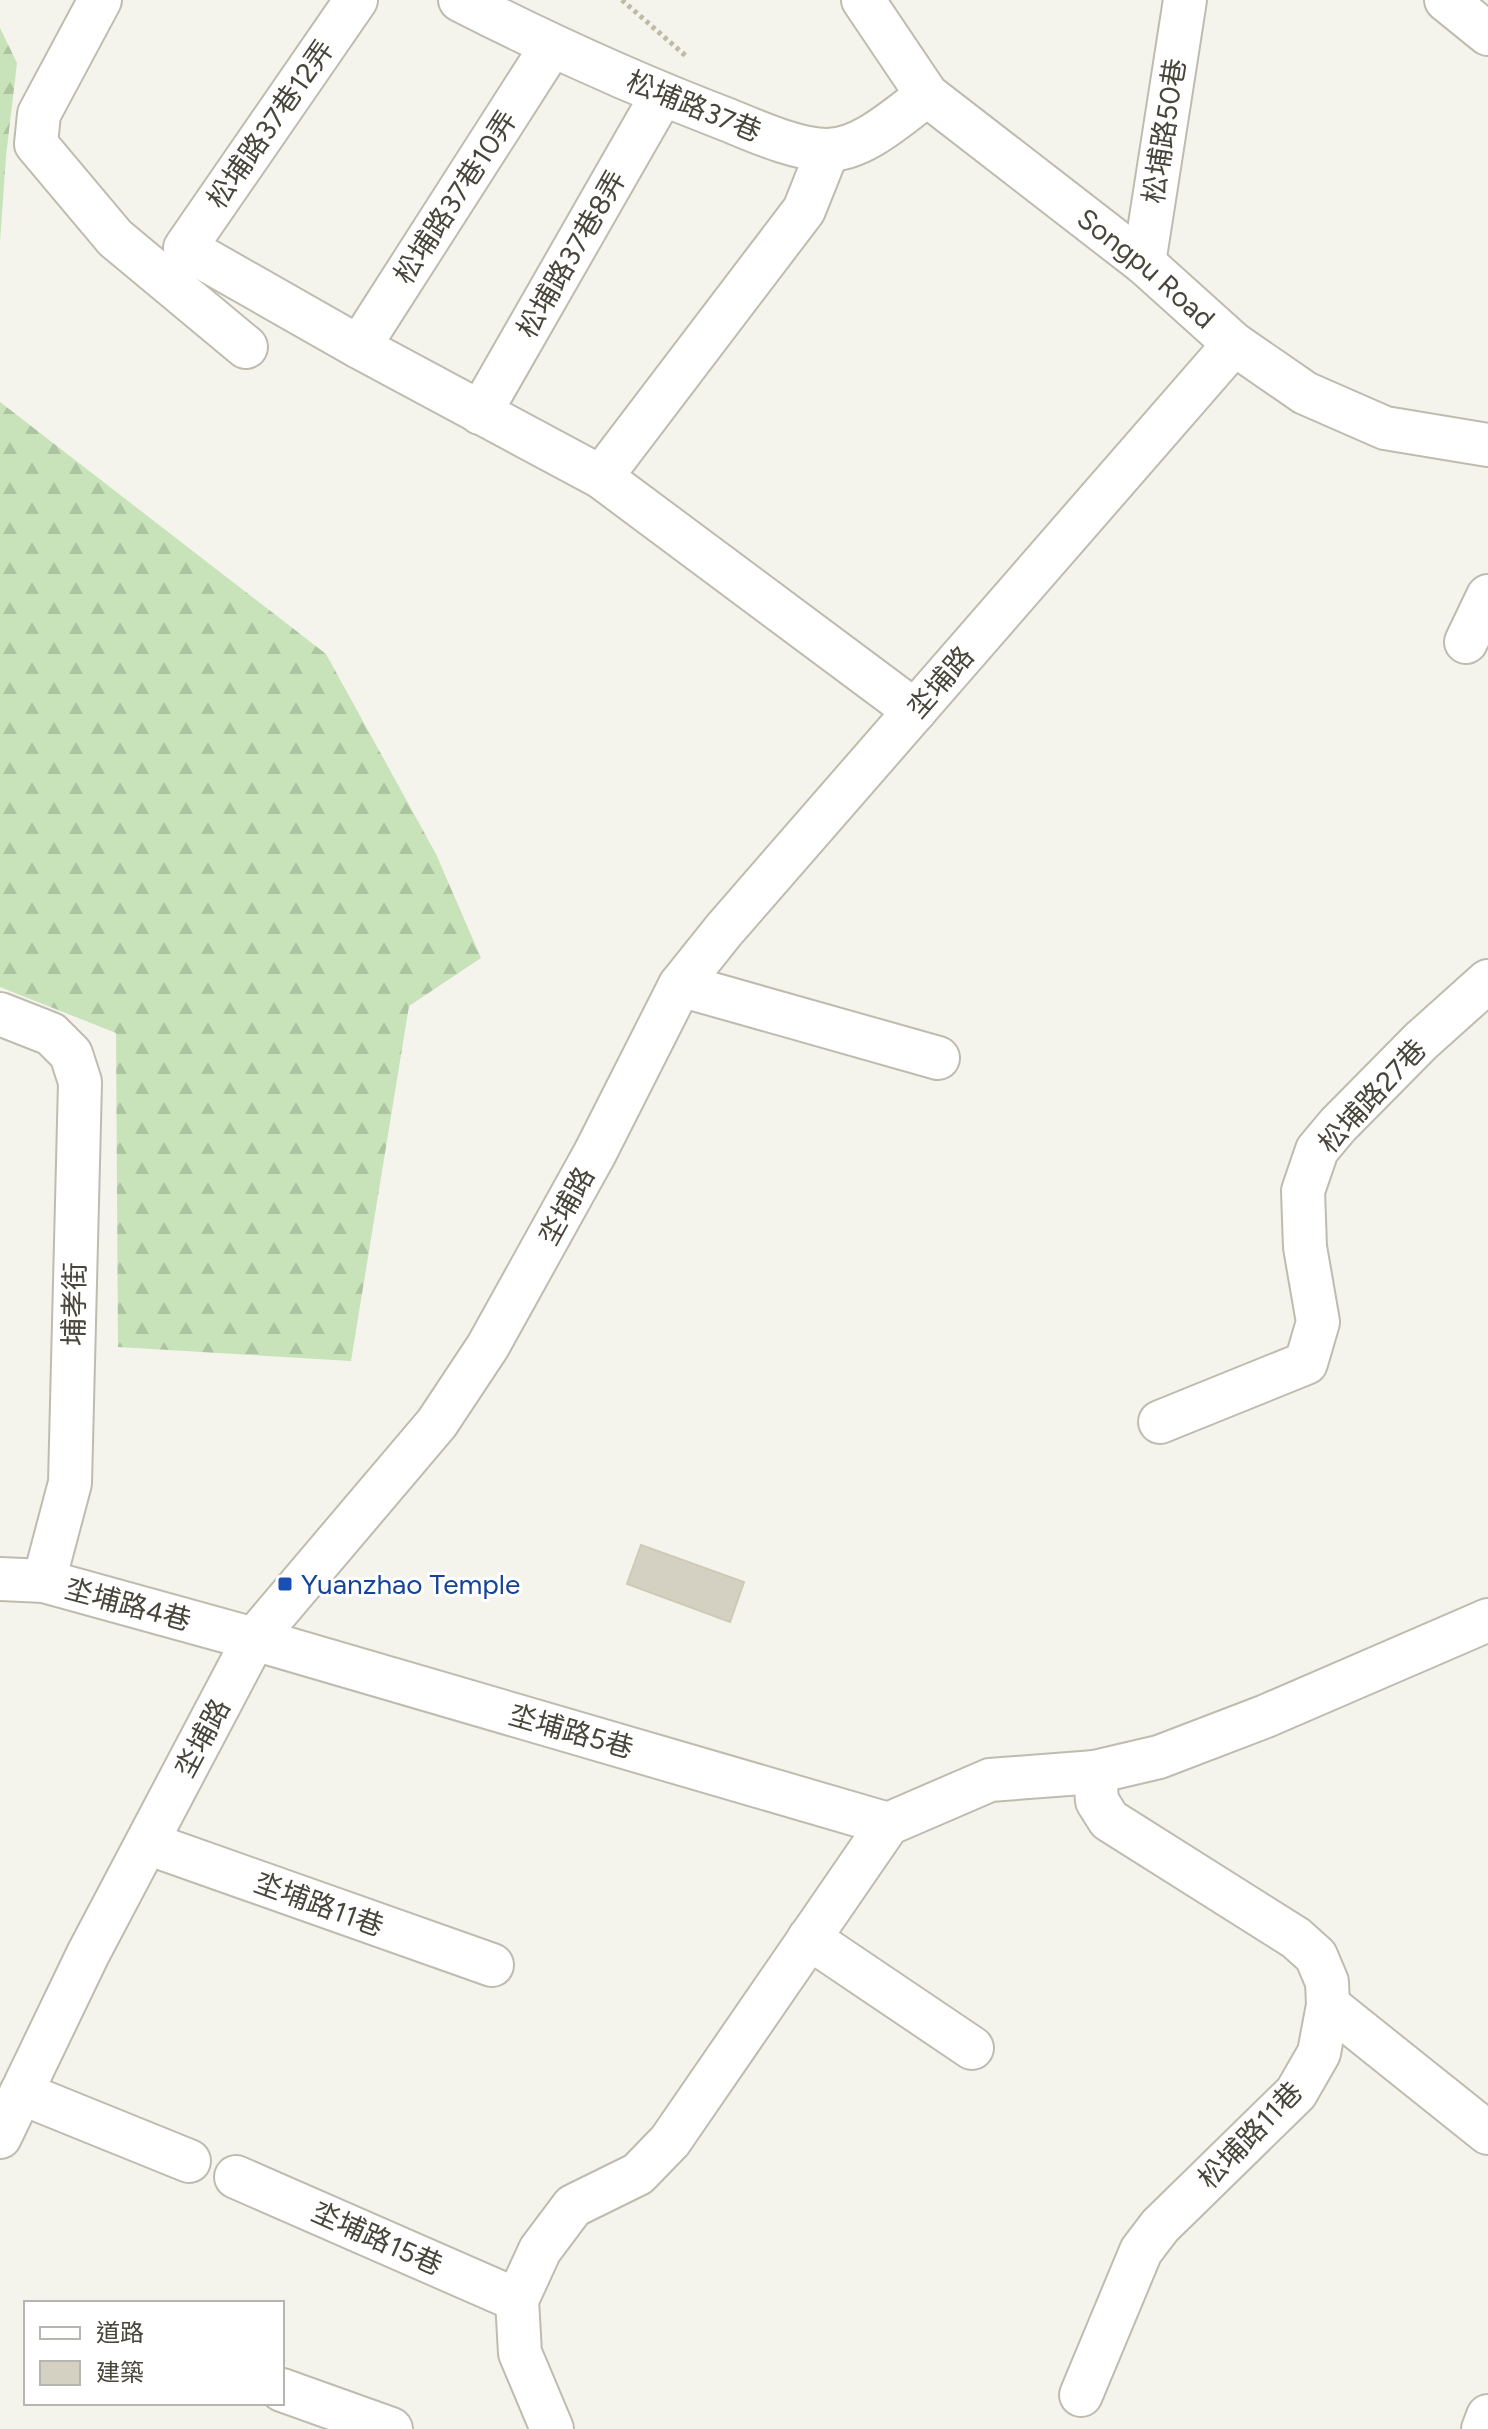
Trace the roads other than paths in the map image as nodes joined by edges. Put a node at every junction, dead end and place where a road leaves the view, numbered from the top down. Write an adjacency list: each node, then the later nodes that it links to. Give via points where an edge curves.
1 (100, 0): 14 (street, via 39,114 36,144 115,238)
2 (356, 0): 15 (street, 松埔路37巷12弄, via 185,248)
3 (460, 0): 8 (street, 松埔路37巷)
4 (863, 0): 10 (street, Songpu Road)
5 (1185, 0): 12 (street, 松埔路50巷)
6 (1446, 0): 7 (street)
7 (1488, 34)
8 (551, 47): 9 (street, 松埔路37巷); 15 (street, 松埔路37巷10弄)
9 (662, 95): 11 (street, 松埔路37巷, via 780,140); 16 (street, 松埔路37巷8弄)
10 (927, 95): 11 (street, 松埔路37巷, via 869,138); 12 (street, Songpu Road)
11 (828, 150): 18 (street, via 804,210)
12 (1144, 263): 13 (street, Songpu Road)
13 (1234, 344): 17 (street, Songpu Road, via 1305,393 1385,428); 21 (street, 坔埔路)
14 (246, 347)
15 (359, 347): 16 (street)
16 (480, 413): 18 (street)
17 (1488, 445)
18 (601, 477): 21 (street)
19 (1488, 596): 20 (street)
20 (1466, 642)
21 (915, 711): 23 (street, 坔埔路)
22 (1488, 981): 26 (street, 松埔路27巷, via 1421,1041 1317,1150 1303,1191 1305,1247 1318,1322 1306,1363)
23 (680, 985): 25 (street); 30 (street, 坔埔路, via 595,1153 479,1359 437,1423)
24 (0, 1014): 28 (street, 埔孝街, via 51,1034 71,1054 80,1082 70,1483)
25 (938, 1058)
26 (1160, 1422)
27 (0, 1579): 28 (street, 坔埔路4巷)
28 (44, 1581): 30 (street, 坔埔路4巷)
29 (1488, 1620): 31 (street, via 1159,1757)
30 (254, 1639): 32 (street, 坔埔路5巷); 33 (street, 坔埔路)
31 (1095, 1772): 32 (street, via 990,1780); 36 (street, 松埔路11巷, via 1097,1801 1109,1820 1296,1938 1316,1956 1327,1982)
32 (888, 1824): 34 (street)
33 (147, 1843): 35 (street, 坔埔路11巷); 38 (street, 坔埔路)
34 (809, 1938): 37 (street); 43 (street, via 670,2141 638,2174 573,2206 540,2250)
35 (492, 1965)
36 (1328, 2005): 39 (street); 45 (street, 松埔路11巷, via 1319,2053 1296,2093 1141,2251)
37 (972, 2048)
38 (21, 2093): 40 (street, 坔埔路); 41 (street)
39 (1488, 2133)
40 (0, 2137)
41 (189, 2161)
42 (236, 2177): 43 (street, 坔埔路15巷)
43 (517, 2300): 48 (street, via 520,2353)
44 (284, 2391): 47 (street)
45 (1081, 2395)
46 (1488, 2416): 49 (street)
47 (391, 2429)
48 (552, 2429)
49 (1483, 2429)

